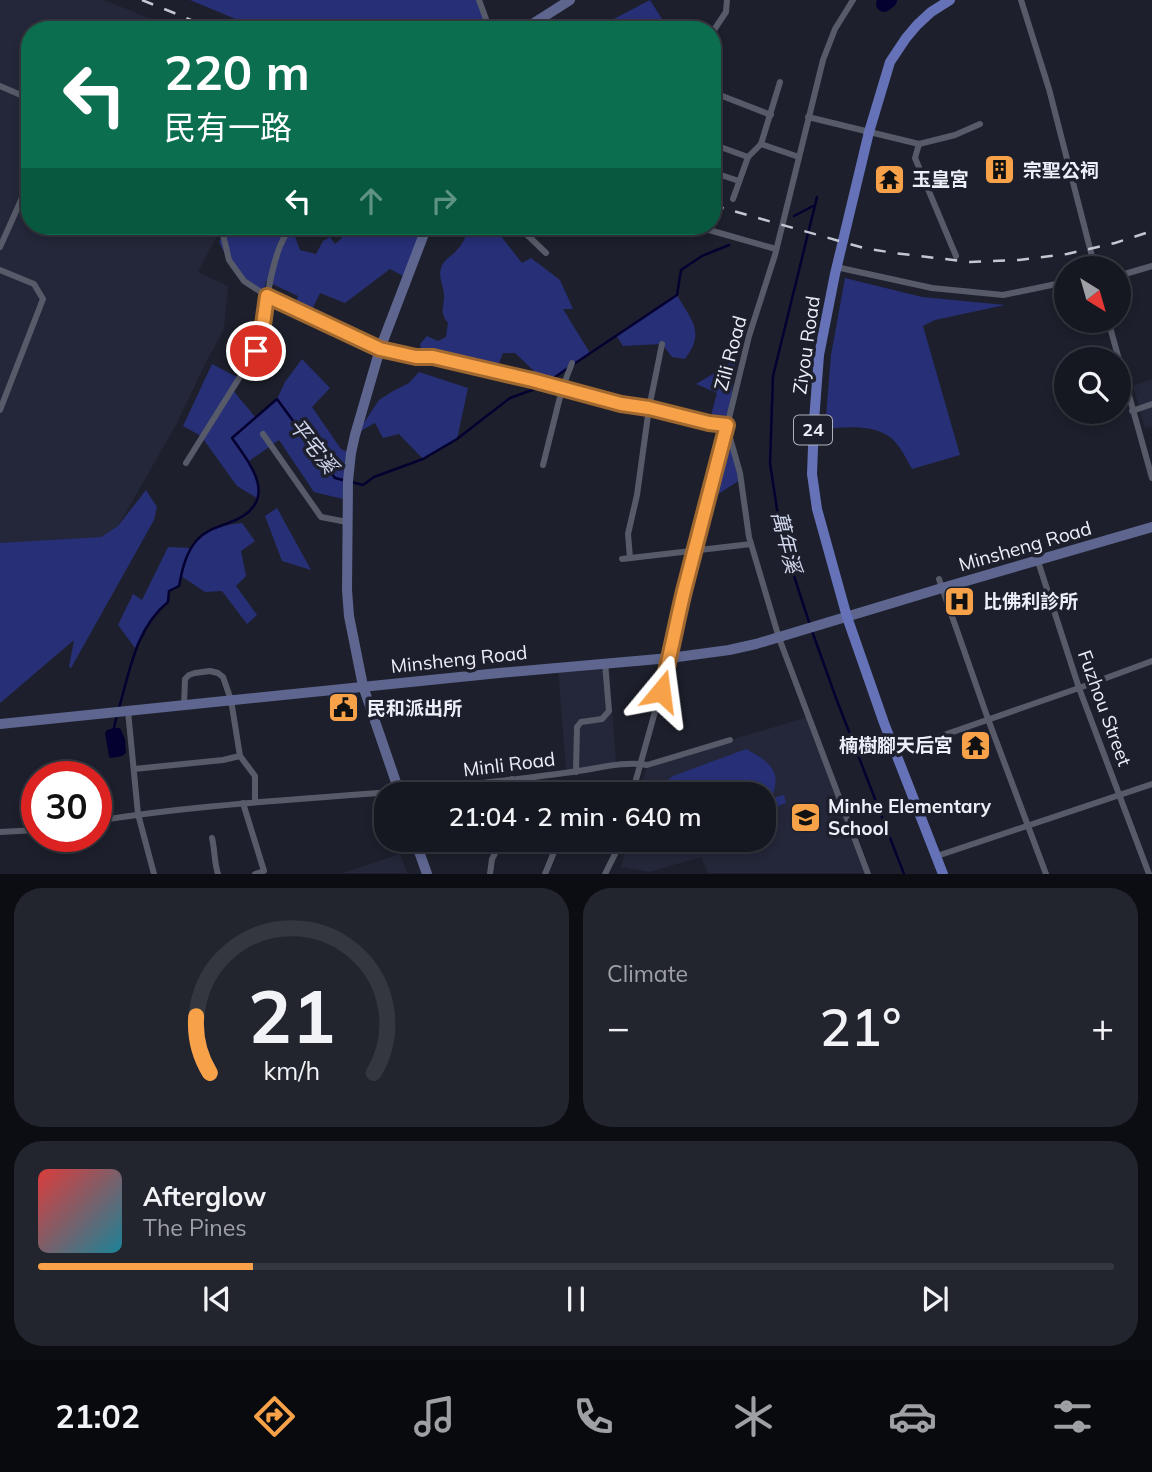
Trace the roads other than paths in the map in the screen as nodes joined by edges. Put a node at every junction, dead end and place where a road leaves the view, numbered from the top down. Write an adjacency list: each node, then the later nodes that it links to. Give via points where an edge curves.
1 (480, 0): 7 (street)
2 (570, 0): 8 (street)
3 (727, 0): 9 (street)
4 (853, 0): 15 (street, Zili Road, via 831,39)
5 (950, 0): 17 (main road, Ziyou Road / 24, via 917,25 890,62)
6 (1021, 0): 36 (street)
7 (487, 21)
8 (537, 21)
9 (720, 21)
10 (780, 82): 14 (street)
11 (0, 86): 12 (street)
12 (21, 95)
13 (721, 96): 14 (street)
14 (771, 115): 18 (street)
15 (808, 117): 17 (street); 22 (street, Zili Road)
16 (980, 124): 19 (street)
17 (869, 132): 19 (street); 38 (main road, Ziyou Road / 24)
18 (761, 144): 21 (street); 22 (street)
19 (919, 144): 35 (street, via 915,158)
20 (721, 147): 21 (street)
21 (748, 157): 24 (street)
22 (799, 157): 33 (street, Zili Road)
23 (721, 175): 24 (street)
24 (739, 181): 25 (street)
25 (733, 198)
26 (21, 200): 32 (street)
27 (721, 233): 33 (street)
28 (223, 235): 42 (street, via 229,260 244,281)
29 (286, 235): 42 (street)
30 (424, 235): 45 (street)
31 (528, 235): 34 (street)
32 (0, 247)
33 (776, 249): 52 (street, Zili Road)
34 (546, 253)
35 (956, 256)
36 (1092, 256)
37 (1152, 266): 40 (street)
38 (836, 267): 41 (street, via 932,288 1003,295); 65 (main road, Ziyou Road / 24, via 819,355 813,474 817,509)
39 (0, 270): 50 (street, via 34,284 43,299)
40 (1131, 272)
41 (1054, 284)
42 (267, 296): 45 (street); 54 (street, via 256,351)
43 (1111, 333): 51 (street)
44 (662, 344): 49 (street)
45 (380, 349): 47 (street, via 433,357); 57 (street, via 351,453)
46 (572, 363): 47 (street)
47 (562, 389): 49 (street); 55 (street)
48 (1152, 404): 51 (street)
49 (649, 408): 52 (street); 62 (street, via 628,534)
50 (0, 410)
51 (1132, 411): 56 (street)
52 (727, 425): 59 (street, Zili Road); 60 (street)
53 (263, 434): 57 (street, via 321,517)
54 (187, 463)
55 (543, 465)
56 (1152, 478)
57 (347, 522): 70 (street, via 349,616)
58 (1152, 527): 61 (street, Minsheng Road)
59 (751, 544): 60 (street); 66 (street, Zili Road)
60 (695, 549): 62 (street); 67 (street)
61 (1036, 556): 64 (street, Minsheng Road); 71 (street, Fuzhou Street)
62 (630, 558): 63 (street)
63 (622, 559)
64 (941, 583): 65 (street, Minsheng Road); 75 (street)
65 (847, 617): 66 (street, Minsheng Road); 78 (main road, Ziyou Road / 24)
66 (779, 638): 67 (street, Minsheng Road); 111 (street, Zili Road)
67 (670, 658): 69 (street, Minsheng Road); 80 (street)
68 (1152, 661): 71 (street)
69 (605, 663): 70 (street, Minsheng Road); 82 (street, via 609,711 602,719 581,722 577,727)
70 (363, 686): 72 (street, Minsheng Road); 84 (street)
71 (1079, 688): 75 (street); 89 (street, Fuzhou Street)
72 (231, 700): 73 (street, Minsheng Road); 73 (street, via 223,677 210,671 185,679); 79 (street)
73 (184, 705): 74 (street, Minsheng Road)
74 (128, 710): 76 (street, Minsheng Road); 81 (street)
75 (988, 719): 78 (street); 95 (street)
76 (0, 724)
77 (730, 740): 80 (street, Minli Road)
78 (895, 752): 103 (main road, Ziyou Road / 24)
79 (240, 756): 81 (street); 91 (street, via 255,776)
80 (640, 764): 82 (street, Minli Road); 87 (street)
81 (134, 769): 93 (street)
82 (576, 772): 83 (street, Minli Road)
83 (512, 779): 85 (street, Minli Road); 86 (street)
84 (395, 782)
85 (488, 782)
86 (513, 782)
87 (635, 782)
88 (1152, 784): 89 (street)
89 (1120, 794): 95 (street); 114 (street, Fuzhou Street)
90 (374, 795): 91 (street, Minli Road)
91 (255, 802): 92 (street, Minli Road)
92 (243, 803): 93 (street, Minli Road); 106 (street, via 264,871)
93 (138, 814): 94 (street, Minli Road); 104 (street)
94 (112, 818)
95 (1028, 825): 103 (street); 113 (street)
96 (21, 831): 97 (street)
97 (0, 832)
98 (212, 838): 105 (street)
99 (419, 852): 107 (street)
100 (496, 852): 108 (street)
101 (554, 852): 109 (street)
102 (616, 852): 110 (street)
103 (937, 856): 112 (main road, Ziyou Road / 24)
104 (154, 873)
105 (218, 873)
106 (255, 873)
107 (427, 873)
108 (491, 873)
109 (545, 873)
110 (605, 873)
111 (867, 873)
112 (943, 873)
113 (1046, 873)
114 (1149, 873)

